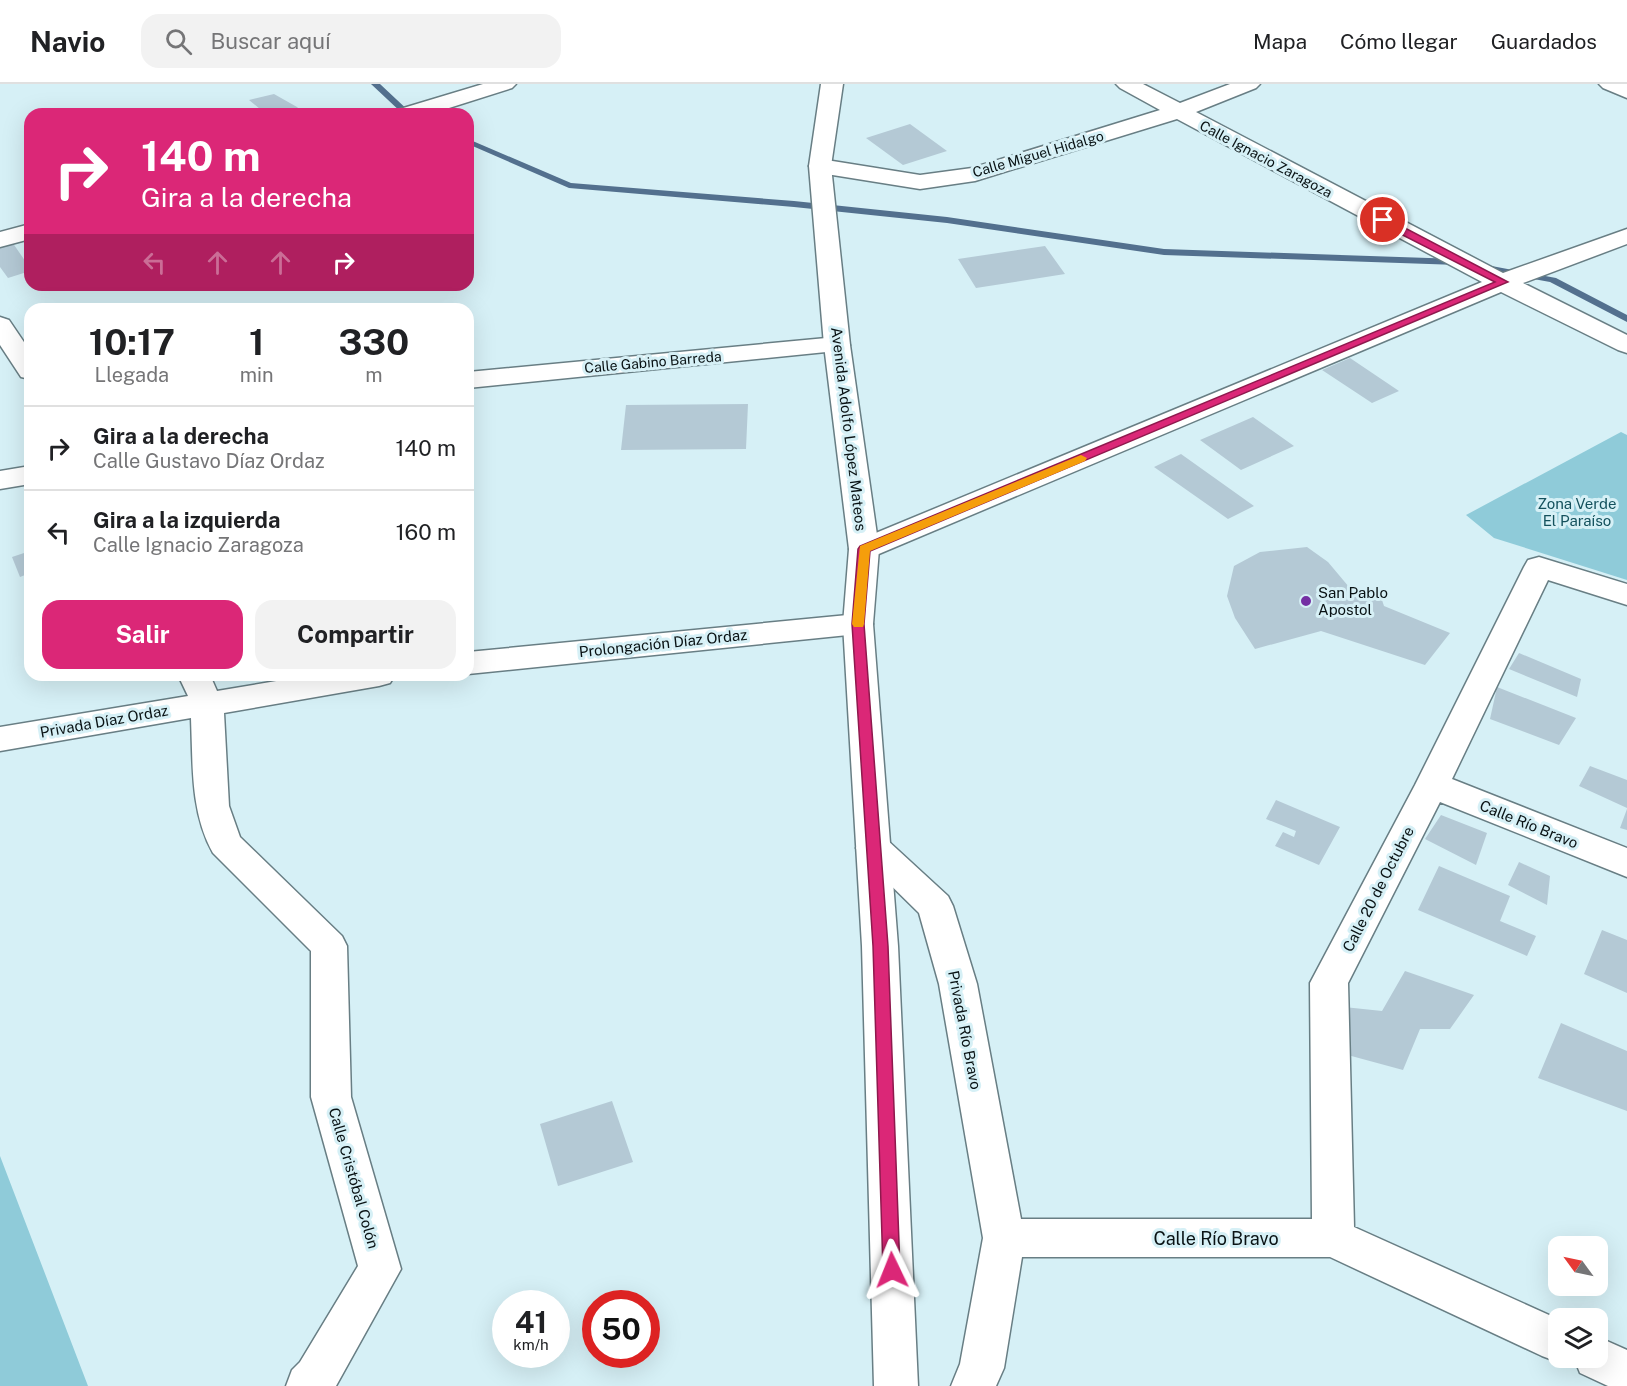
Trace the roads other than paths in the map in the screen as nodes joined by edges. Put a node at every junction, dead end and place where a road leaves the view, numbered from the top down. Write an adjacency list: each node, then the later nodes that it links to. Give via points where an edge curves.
1 (505, 84): 7 (street)
2 (832, 84): 9 (street, Avenida Adolfo López Mateos)
3 (1127, 84): 8 (street, Calle Ignacio Zaragoza)
4 (1249, 84): 8 (street, Calle Miguel Hidalgo)
5 (1610, 84): 6 (street)
6 (1627, 92)
7 (427, 108)
8 (1177, 112): 9 (street, Calle Miguel Hidalgo, via 975,174 920,182); 13 (street, Calle Ignacio Zaragoza)
9 (820, 166): 15 (street, Avenida Adolfo López Mateos)
10 (24, 233): 12 (street)
11 (1627, 236): 13 (street)
12 (0, 240)
13 (1503, 282): 16 (street, Calle Ignacio Zaragoza); 21 (street)
14 (0, 325): 17 (street)
15 (837, 345): 18 (street, Calle Gabino Barreda); 21 (street, Avenida Adolfo López Mateos)
16 (1627, 345)
17 (24, 362)
18 (474, 379)
19 (24, 476): 20 (street)
20 (0, 480)
21 (864, 549): 23 (street, Avenida Adolfo López Mateos)
22 (1627, 595): 28 (street, Calle 20 de Octubre, via 1539,567)
23 (858, 624): 24 (street, Prolongación Díaz Ordaz); 29 (street, Avenida Adolfo López Mateos)
24 (474, 662)
25 (302, 681): 26 (street)
26 (200, 689): 27 (street, Privada Díaz Ordaz); 36 (street, Calle Cristóbal Colón, via 212,806 225,844 329,946 331,1097 380,1269)
27 (0, 739)
28 (1432, 784): 30 (street, Calle Río Bravo); 32 (street, Calle 20 de Octubre, via 1329,983)
29 (874, 848): 31 (street, Privada Río Bravo, via 935,906 958,984); 37 (street, Avenida Adolfo López Mateos)
30 (1627, 863)
31 (1004, 1238): 32 (street, Calle Río Bravo); 38 (street, via 982,1368)
32 (1333, 1238): 33 (street, Calle Río Bravo)
33 (1548, 1336)
34 (1608, 1363): 35 (street)
35 (1627, 1372)
36 (308, 1386)
37 (896, 1386)
38 (973, 1386)

